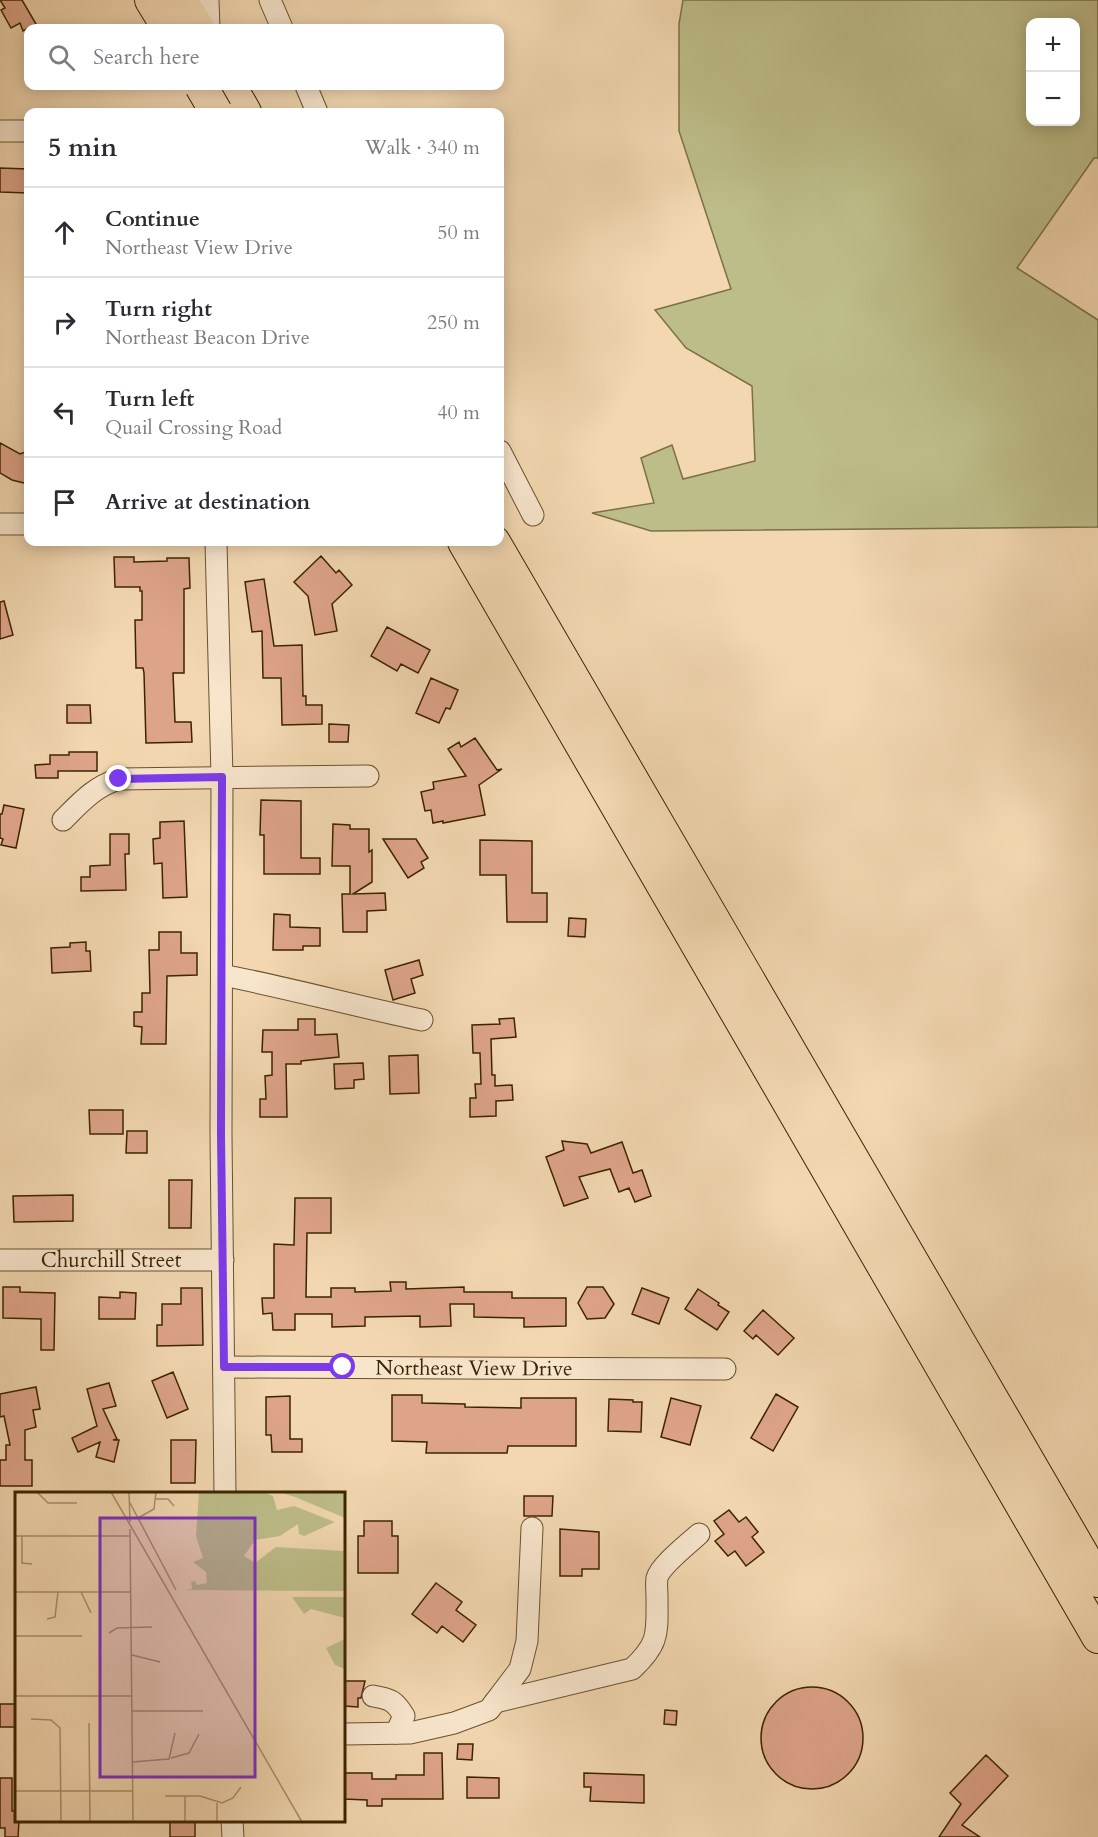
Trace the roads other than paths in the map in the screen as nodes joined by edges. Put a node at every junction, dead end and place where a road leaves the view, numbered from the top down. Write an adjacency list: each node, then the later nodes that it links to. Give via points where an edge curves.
1 (208, 0): 5 (street)
2 (270, 0): 6 (street)
3 (164, 9): 4 (highway)
4 (191, 24)
5 (209, 24)
6 (280, 24)
7 (203, 90): 12 (highway, bridge)
8 (209, 90): 11 (street)
9 (232, 90): 13 (highway)
10 (308, 90): 14 (street)
11 (210, 108)
12 (214, 108)
13 (243, 108)
14 (315, 108)
15 (0, 131): 16 (street)
16 (24, 131)
17 (504, 459): 18 (street)
18 (533, 515)
19 (0, 524): 20 (street)
20 (24, 524)
21 (216, 546): 25 (street)
22 (467, 546): 37 (highway)
23 (496, 546): 36 (highway)
24 (368, 776): 25 (street)
25 (222, 777): 26 (street, via 107,782 93,790); 27 (street)
26 (63, 820)
27 (222, 975): 28 (street); 30 (street)
28 (422, 1020)
29 (0, 1260): 30 (street, Churchill Street)
30 (223, 1260): 31 (street)
31 (224, 1367): 32 (street, Northeast View Drive); 33 (street)
32 (725, 1369)
33 (225, 1492)
34 (532, 1528): 39 (street, via 527,1641 520,1669)
35 (699, 1534): 39 (street, via 657,1576 654,1643 647,1656 632,1669)
36 (1098, 1581)
37 (1098, 1637)
38 (373, 1696): 40 (street, via 389,1698 404,1716)
39 (495, 1702): 40 (street, via 489,1710 454,1723)
40 (396, 1733): 41 (street)
41 (345, 1734)
42 (232, 1822): 43 (street)
43 (233, 1837)

